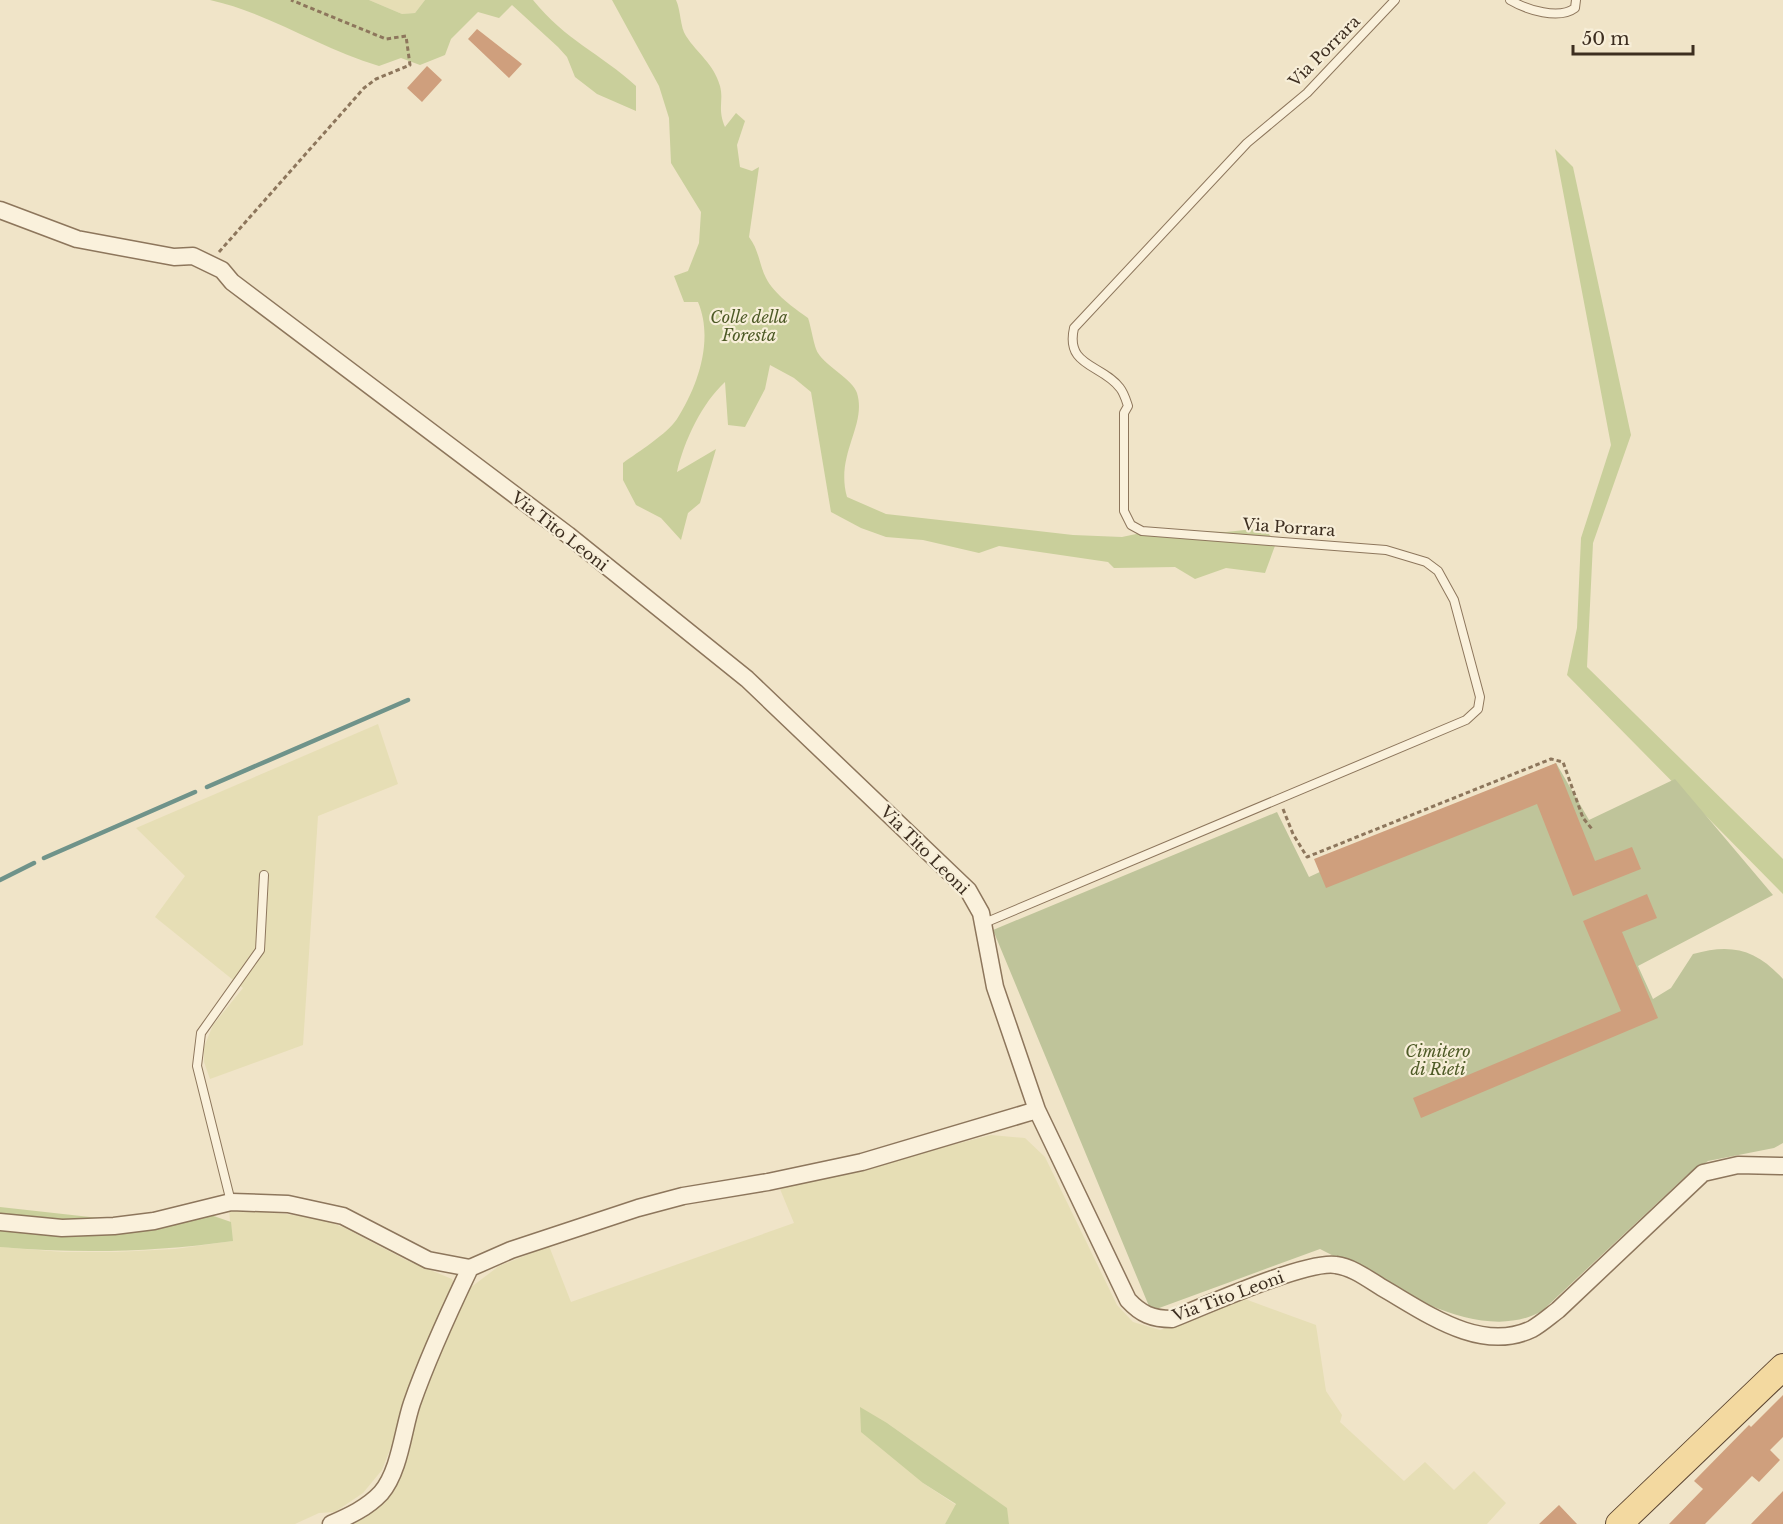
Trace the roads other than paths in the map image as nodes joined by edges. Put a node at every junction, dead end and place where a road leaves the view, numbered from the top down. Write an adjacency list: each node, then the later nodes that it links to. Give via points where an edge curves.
1 (1395, 0): 6 (lane, Via Porrara, via 1307,93 1247,143 1074,328 1071,340 1080,359 1120,387 1128,406 1124,413 1124,511 1131,525 1142,531 1386,550 1426,562 1448,586 1480,697 1478,709 1466,720)
2 (1510, 0): 3 (lane, via 1556,15 1575,8)
3 (1576, 0)
4 (0, 210): 6 (street, Via Tito Leoni, via 77,239 174,257 193,256 210,263 568,535 747,679 968,890 981,913)
5 (264, 875): 9 (lane, via 260,950 208,1021 198,1048 197,1066)
6 (982, 924): 7 (street, Via Tito Leoni, via 995,987)
7 (1037, 1110): 8 (street, Via Tito Leoni, via 1128,1300 1140,1312 1157,1319 1172,1319 1310,1267 1336,1265 1468,1332 1486,1338 1511,1336 1533,1328 1558,1310 1703,1173 1738,1165); 11 (street, via 862,1162 638,1208 511,1250)
8 (1783, 1166)
9 (231, 1202): 10 (street, via 154,1221 114,1226 62,1228); 11 (street, via 288,1204 343,1216 428,1260)
10 (0, 1222)
11 (470, 1268): 13 (street, via 415,1395 400,1452 382,1491 361,1509)
12 (1783, 1367): 14 (main road)
13 (331, 1524)
14 (1619, 1524)

